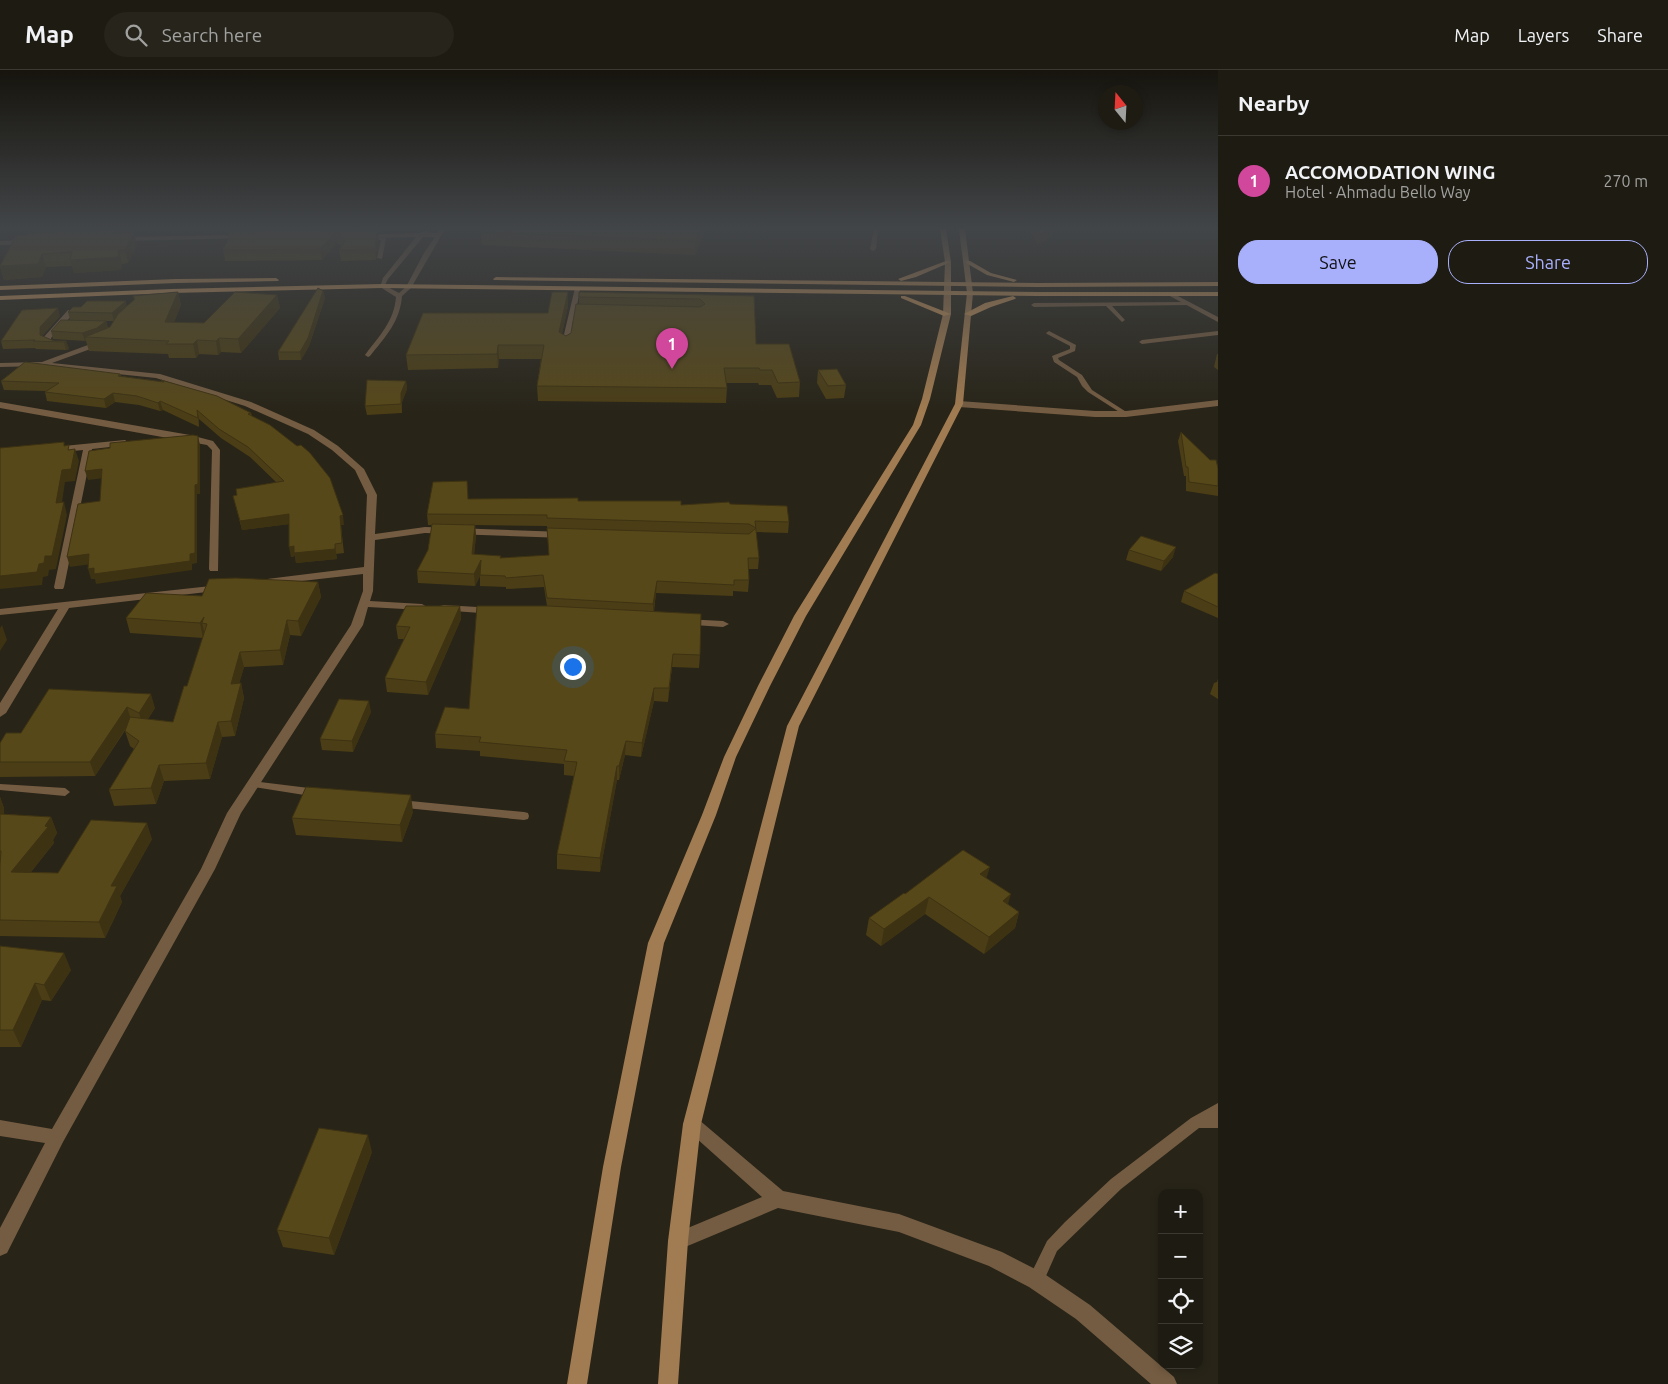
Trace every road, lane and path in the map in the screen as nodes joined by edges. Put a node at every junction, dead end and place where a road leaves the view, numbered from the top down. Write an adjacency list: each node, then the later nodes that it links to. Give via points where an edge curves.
1 (216, 290): 14 (main road)
2 (389, 290): 13 (lane)
3 (405, 290): 13 (lane)
4 (577, 290): 19 (street)
5 (712, 290): 7 (main road)
6 (970, 290): 9 (street)
7 (884, 292): 8 (main road); 20 (main road)
8 (948, 293): 9 (main road); 20 (street)
9 (970, 294): 10 (main road); 21 (street)
10 (1037, 294): 11 (main road); 21 (main road, via 1005,300)
11 (1170, 294): 12 (main road); 15 (street)
12 (1218, 294)
13 (399, 296): 33 (lane, via 392,323)
14 (0, 298)
15 (1188, 304): 17 (lane); 24 (street)
16 (1034, 305): 17 (lane)
17 (1108, 305): 23 (lane)
18 (71, 312): 25 (street)
19 (572, 313): 22 (street); 32 (street)
20 (947, 314): 75 (street, via 917,425 800,616 764,686 730,757 656,943 612,1167)
21 (968, 314): 37 (street)
22 (598, 315)
23 (1122, 320)
24 (1218, 320)
25 (60, 324): 26 (street); 31 (street, via 47,338 48,343)
26 (69, 324)
27 (1049, 333): 39 (lane, via 1073,345 1071,352 1054,357 1056,361 1080,376 1090,391)
28 (1218, 333): 30 (lane)
29 (109, 338): 31 (street)
30 (1142, 342)
31 (94, 345): 34 (street)
32 (565, 347)
33 (368, 355)
34 (40, 364): 35 (street); 46 (street, via 157,376 248,404 311,432 359,469 372,495)
35 (0, 365)
36 (1218, 403): 39 (street)
37 (959, 404): 39 (street); 68 (street, via 793,726)
38 (0, 405): 40 (street)
39 (1126, 414)
40 (190, 438): 41 (street); 47 (street, via 210,443 216,450)
41 (153, 441)
42 (134, 443): 43 (street)
43 (88, 447): 44 (street); 51 (street)
44 (42, 451)
45 (572, 535): 46 (street, via 425,530)
46 (370, 538): 48 (street)
47 (214, 569)
48 (369, 570): 49 (street); 52 (street)
49 (251, 584)
50 (232, 586): 53 (street)
51 (58, 588)
52 (364, 604): 55 (street); 59 (street, via 357,625)
53 (65, 606): 54 (street); 58 (street)
54 (0, 612)
55 (504, 612)
56 (673, 621): 57 (street)
57 (723, 624)
58 (0, 713)
59 (252, 784): 62 (lane); 70 (street)
60 (0, 787): 61 (lane)
61 (65, 792)
62 (328, 794)
63 (384, 802): 64 (lane)
64 (524, 816)
65 (1218, 1109): 66 (lane)
66 (1196, 1122): 67 (lane); 74 (lane, via 1116,1184 1070,1227 1052,1246)
67 (1218, 1122)
68 (692, 1124): 71 (street); 72 (street)
69 (0, 1128): 70 (street)
70 (57, 1137): 73 (street)
71 (778, 1200): 72 (street); 74 (street, via 899,1223 995,1259)
72 (678, 1240): 76 (street)
73 (0, 1247)
74 (1036, 1280): 77 (street, via 1083,1312)
75 (577, 1384)
76 (668, 1384)
77 (1166, 1384)

